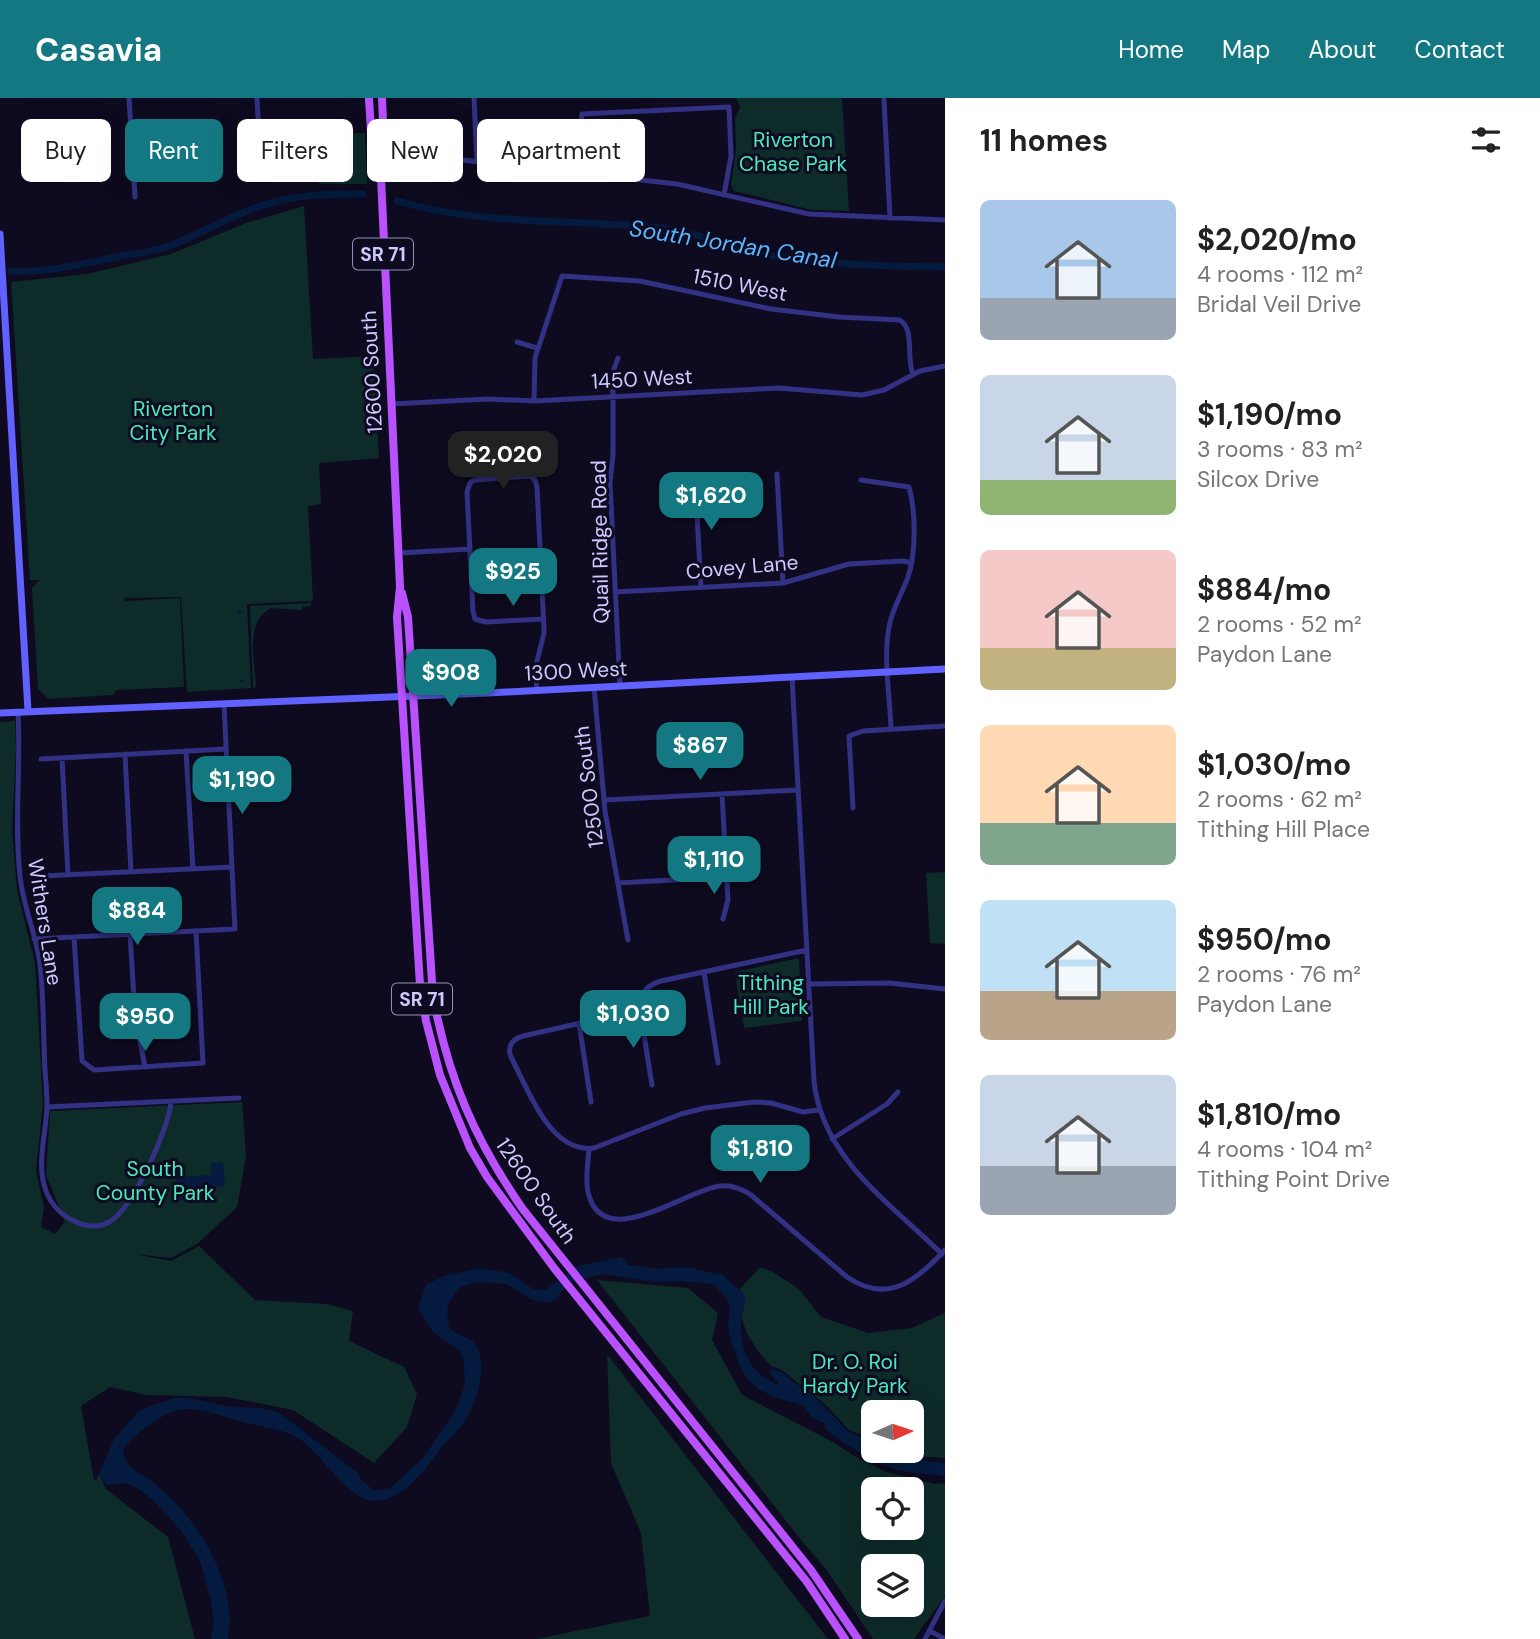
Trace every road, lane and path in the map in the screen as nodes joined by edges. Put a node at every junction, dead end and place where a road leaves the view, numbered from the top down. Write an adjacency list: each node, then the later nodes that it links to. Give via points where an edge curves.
1 (129, 98): 16 (street)
2 (257, 98): 7 (street)
3 (369, 98): 8 (main road, 12600 South / SR 71)
4 (382, 98): 9 (main road, 12600 South / SR 71)
5 (474, 98): 12 (street)
6 (884, 100): 17 (street)
7 (258, 119)
8 (370, 119)
9 (383, 119)
10 (581, 119): 15 (street, via 582,114 729,107 731,156)
11 (463, 160): 12 (street)
12 (477, 162)
13 (645, 181): 15 (street)
14 (381, 182): 29 (main road, 12600 South / SR 71)
15 (724, 195): 17 (street, via 810,214)
16 (135, 197)
17 (890, 218): 18 (street)
18 (945, 220)
19 (0, 234): 50 (street)
20 (517, 342): 21 (street)
21 (537, 348): 24 (street, 1510 West, via 562,276 640,281 760,307 839,317 896,318 908,328); 28 (street)
22 (618, 358): 27 (street, Quail Ridge Road)
23 (945, 366): 24 (street)
24 (912, 374): 25 (street, 1450 West)
25 (894, 386): 26 (street); 27 (street, 1450 West, via 862,395 779,388)
26 (899, 395)
27 (612, 397): 28 (street, 1450 West); 39 (street, Quail Ridge Road)
28 (534, 401): 29 (street, 1450 West)
29 (391, 404): 34 (main road, 12600 South / SR 71)
30 (777, 474): 36 (street)
31 (695, 478): 38 (street)
32 (861, 480): 35 (street, via 909,487)
33 (470, 549): 34 (street); 40 (street, via 475,619); 40 (street, via 470,484 480,479 534,478)
34 (399, 553): 37 (main road, 12600 South / SR 71)
35 (912, 563): 36 (street, Covey Lane, via 849,564); 42 (street, via 889,626)
36 (783, 583): 38 (street, Covey Lane)
37 (400, 587): 47 (main road, 12600 South / SR 71); 48 (main road, 12600 South / SR 71, via 408,617)
38 (701, 587): 39 (street, Covey Lane)
39 (615, 592): 44 (street, Quail Ridge Road)
40 (544, 619): 46 (street, via 544,641 535,668)
41 (945, 668): 42 (street, 1300 West)
42 (888, 672): 43 (street, 1300 West); 54 (street)
43 (792, 677): 44 (street, 1300 West); 60 (street)
44 (620, 686): 45 (street, 1300 West)
45 (594, 687): 46 (street, 1300 West); 62 (street, 12500 South)
46 (537, 691): 48 (street, 1300 West)
47 (401, 696): 48 (street, 1300 West); 49 (street, 1300 West); 97 (main road, 12600 South / SR 71, via 420,985 432,1049 453,1112 512,1214 807,1582)
48 (412, 696): 98 (main road, 12600 South / SR 71, via 433,997 464,1109 522,1208 823,1586)
49 (224, 704): 50 (street, 1300 West); 55 (street)
50 (28, 711): 51 (street, 1300 West)
51 (18, 712): 52 (street, 1300 West); 75 (street, Withers Lane, via 17,845)
52 (0, 713)
53 (945, 726): 54 (street)
54 (891, 729): 63 (street, via 849,736)
55 (226, 749): 56 (street); 64 (street)
56 (187, 751): 57 (street); 65 (street)
57 (125, 754): 58 (street); 66 (street)
58 (62, 758): 59 (street); 67 (street)
59 (41, 759)
60 (798, 790): 61 (street); 77 (street)
61 (722, 794): 62 (street); 69 (street)
62 (604, 800): 70 (street, 12500 South)
63 (853, 808)
64 (232, 867): 65 (street); 72 (street, via 235,929)
65 (192, 869): 66 (street)
66 (131, 872): 67 (street)
67 (68, 875): 68 (street)
68 (42, 876)
69 (726, 877): 70 (street); 71 (street, via 728,900)
70 (618, 883): 76 (street, 12500 South)
71 (723, 919)
72 (196, 931): 73 (street); 84 (street, via 204,1063)
73 (130, 934): 74 (street); 84 (street, via 135,1015)
74 (74, 937): 75 (street); 84 (street, via 82,1061 94,1070)
75 (34, 939): 90 (street, Withers Lane, via 40,963)
76 (628, 940)
77 (807, 950): 78 (street); 79 (street)
78 (704, 972): 81 (street, via 652,984 642,994); 83 (street)
79 (809, 984): 80 (street); 91 (street)
80 (945, 989)
81 (639, 1010): 82 (street); 85 (street)
82 (579, 1023): 89 (street); 93 (street, via 518,1037 510,1046 511,1057 550,1129 570,1146)
83 (719, 1063)
84 (145, 1067)
85 (652, 1085)
86 (898, 1092): 92 (street)
87 (239, 1098): 88 (street)
88 (171, 1102): 90 (street); 90 (street, Withers Lane, via 163,1134 119,1215 91,1226 63,1215 50,1200 42,1178)
89 (591, 1102)
90 (47, 1107)
91 (818, 1110): 92 (street); 93 (street, via 803,1112 759,1102 705,1108)
92 (832, 1139): 94 (street, via 855,1171)
93 (589, 1149): 94 (street, via 590,1198 610,1218 634,1219 709,1188 731,1186 751,1195 847,1278 864,1286 904,1285)
94 (943, 1252)
95 (945, 1601): 96 (street)
96 (930, 1631): 99 (street); 100 (street)
97 (845, 1639)
98 (858, 1639)
99 (925, 1639)
100 (945, 1639)

